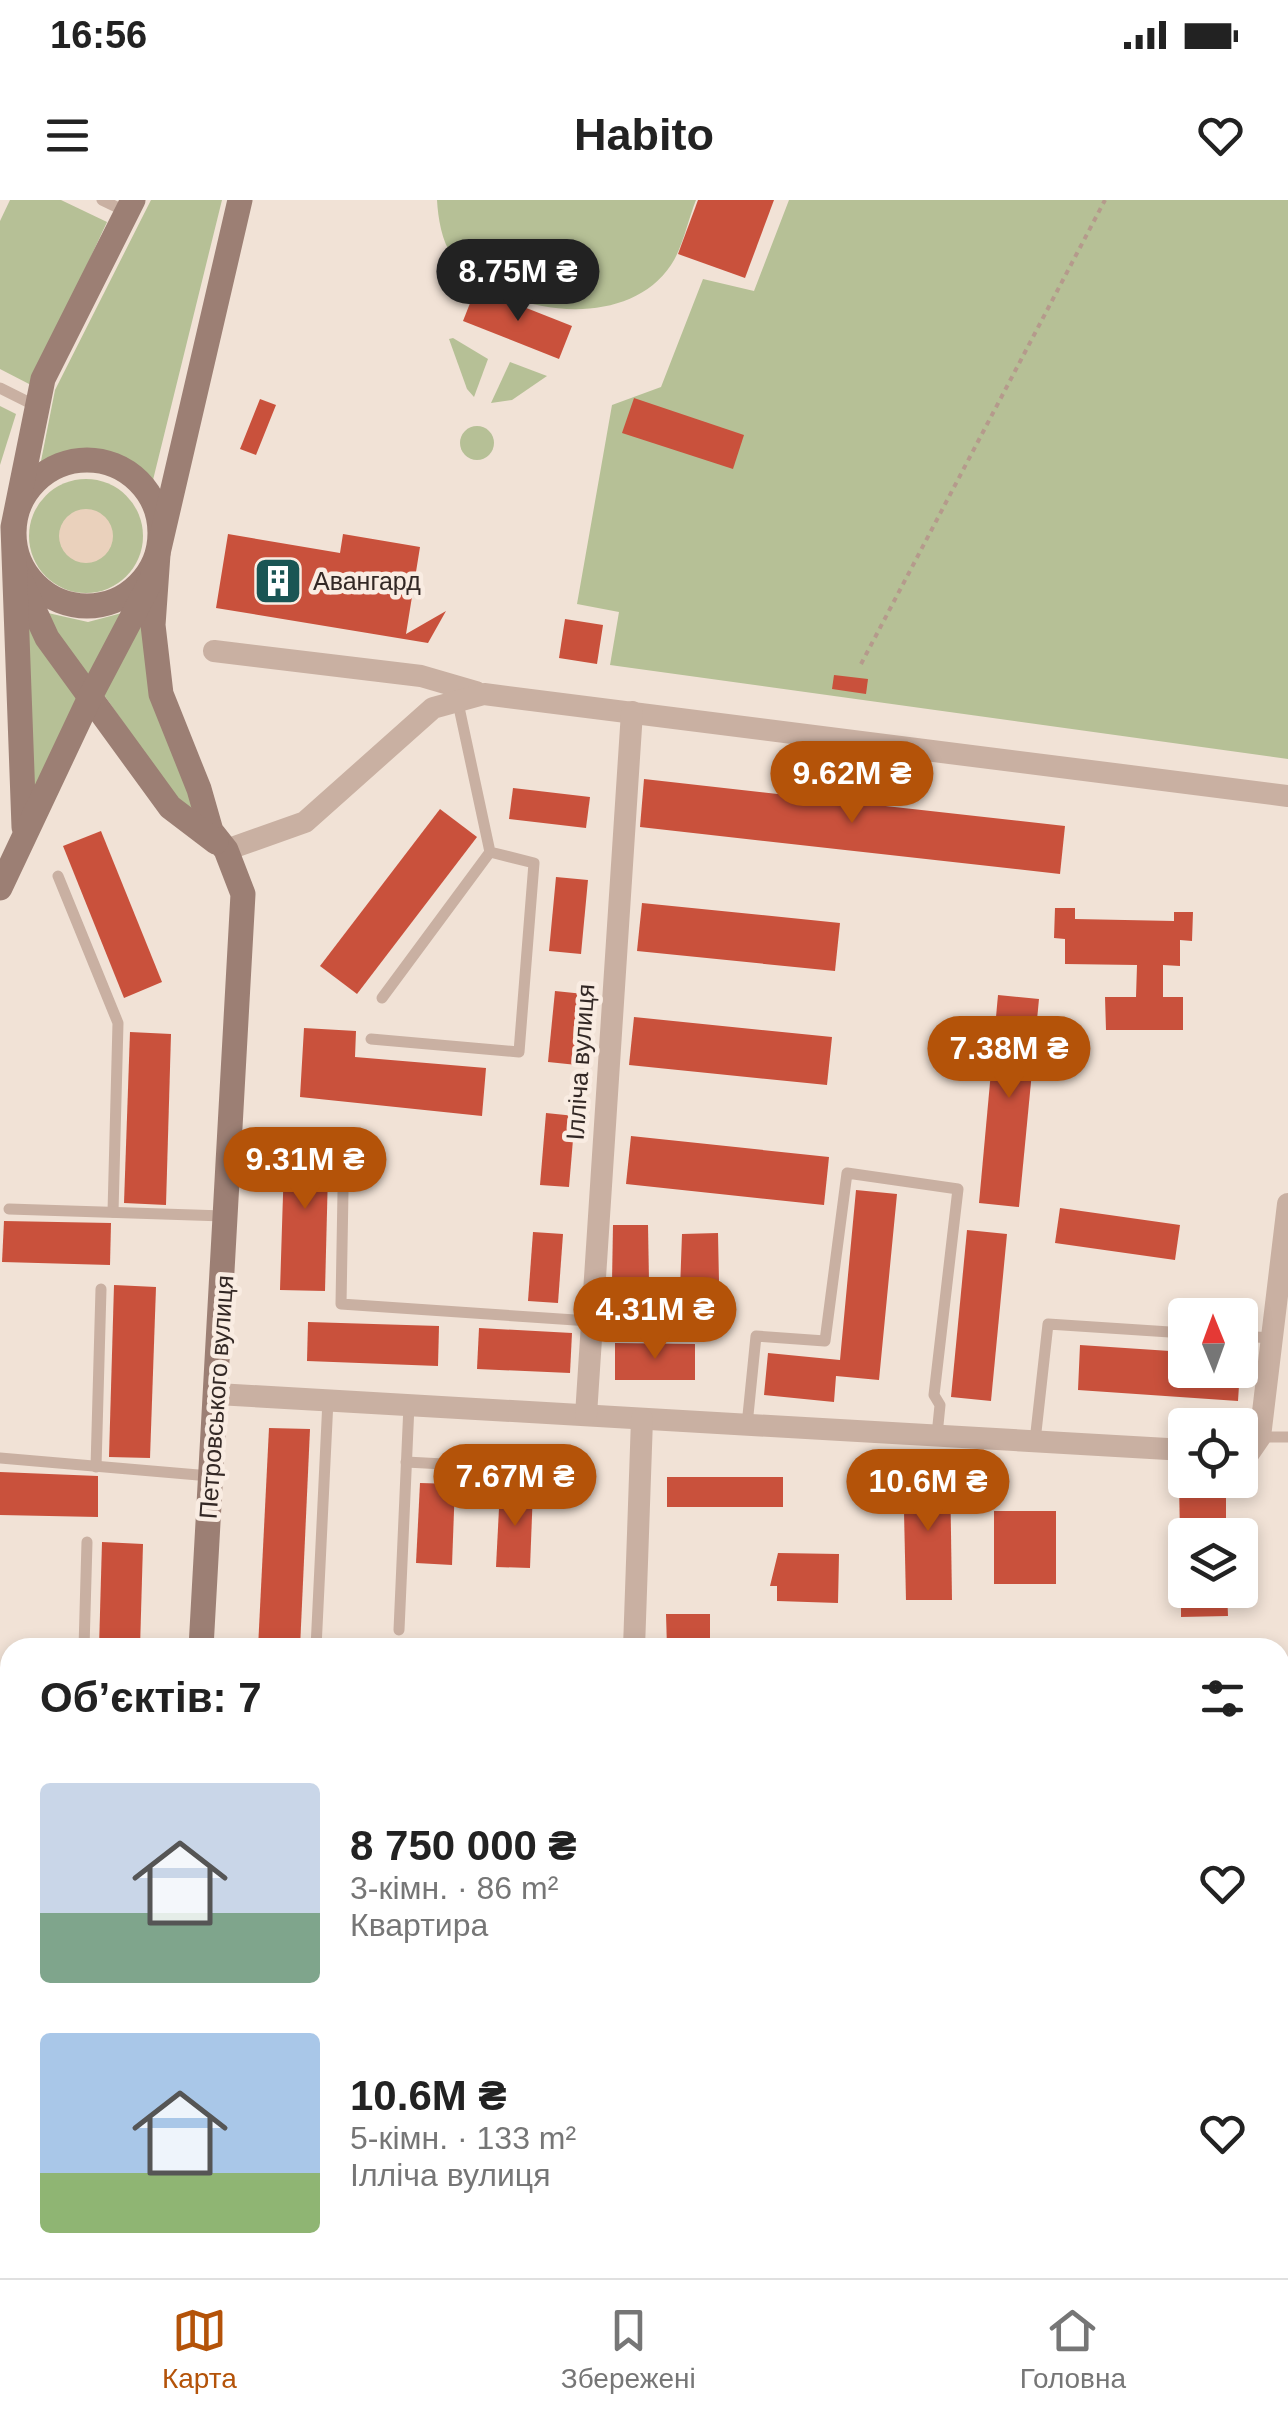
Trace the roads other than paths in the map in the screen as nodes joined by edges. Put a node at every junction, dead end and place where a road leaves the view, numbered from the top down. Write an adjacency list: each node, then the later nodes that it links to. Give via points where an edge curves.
1 (102, 200): 3 (lane)
2 (240, 200): 7 (main road)
3 (130, 206): 5 (main road)
4 (0, 388): 5 (lane)
5 (36, 406): 6 (main road)
6 (13, 527): 7 (main road, via 25,574 41,591 84,607 129,594); 7 (main road, via 27,490 41,476 59,465 100,461 138,480 150,496 158,515); 10 (main road, via 25,594 47,638); 14 (main road)
7 (158, 554): 10 (main road, via 152,579); 15 (main road, Петровського вулиця, via 156,675 210,831)
8 (214, 651): 9 (street, via 420,676)
9 (484, 694): 11 (street); 12 (street)
10 (90, 695): 14 (main road); 15 (main road, via 170,806)
11 (457, 698): 15 (street, via 433,708 304,822); 16 (lane)
12 (632, 712): 13 (street); 29 (street, Ілліча вулиця)
13 (1288, 796)
14 (24, 832): 18 (main road)
15 (226, 850): 25 (main road, Петровського вулиця, via 243,894)
16 (490, 852): 19 (lane); 20 (lane, via 534,863 519,1052)
17 (58, 876): 24 (lane, via 118,1023)
18 (0, 888)
19 (382, 998)
20 (371, 1039)
21 (344, 1136): 29 (lane, via 341,1304)
22 (1288, 1204): 26 (street)
23 (9, 1209): 24 (lane)
24 (113, 1212): 25 (lane)
25 (228, 1216): 33 (main road, Петровського вулиця)
26 (1286, 1228): 32 (street)
27 (101, 1289): 47 (lane)
28 (664, 1300): 29 (lane)
29 (590, 1311): 36 (street, Ілліча вулиця)
30 (1168, 1331): 43 (lane, via 1048,1324)
31 (1258, 1337): 32 (lane)
32 (1272, 1338): 40 (street)
33 (218, 1394): 34 (street); 49 (main road, Петровського вулиця)
34 (328, 1400): 35 (street); 54 (lane)
35 (409, 1405): 36 (street); 46 (lane)
36 (586, 1415): 37 (street)
37 (642, 1419): 38 (street); 55 (street)
38 (746, 1425): 39 (street); 39 (lane, via 756,1336 825,1341 847,1173 958,1190 934,1395 940,1405)
39 (937, 1436): 43 (street)
40 (1260, 1437): 41 (lane); 42 (street)
41 (1288, 1437)
42 (1258, 1440)
43 (1034, 1441): 44 (street)
44 (1168, 1449)
45 (0, 1458): 47 (lane)
46 (406, 1462): 48 (lane); 51 (lane)
47 (96, 1467): 49 (lane)
48 (540, 1469)
49 (211, 1476): 53 (main road, Петровського вулиця)
50 (87, 1542): 52 (lane)
51 (399, 1630)
52 (84, 1638)
53 (202, 1638)
54 (316, 1638)
55 (634, 1638)

